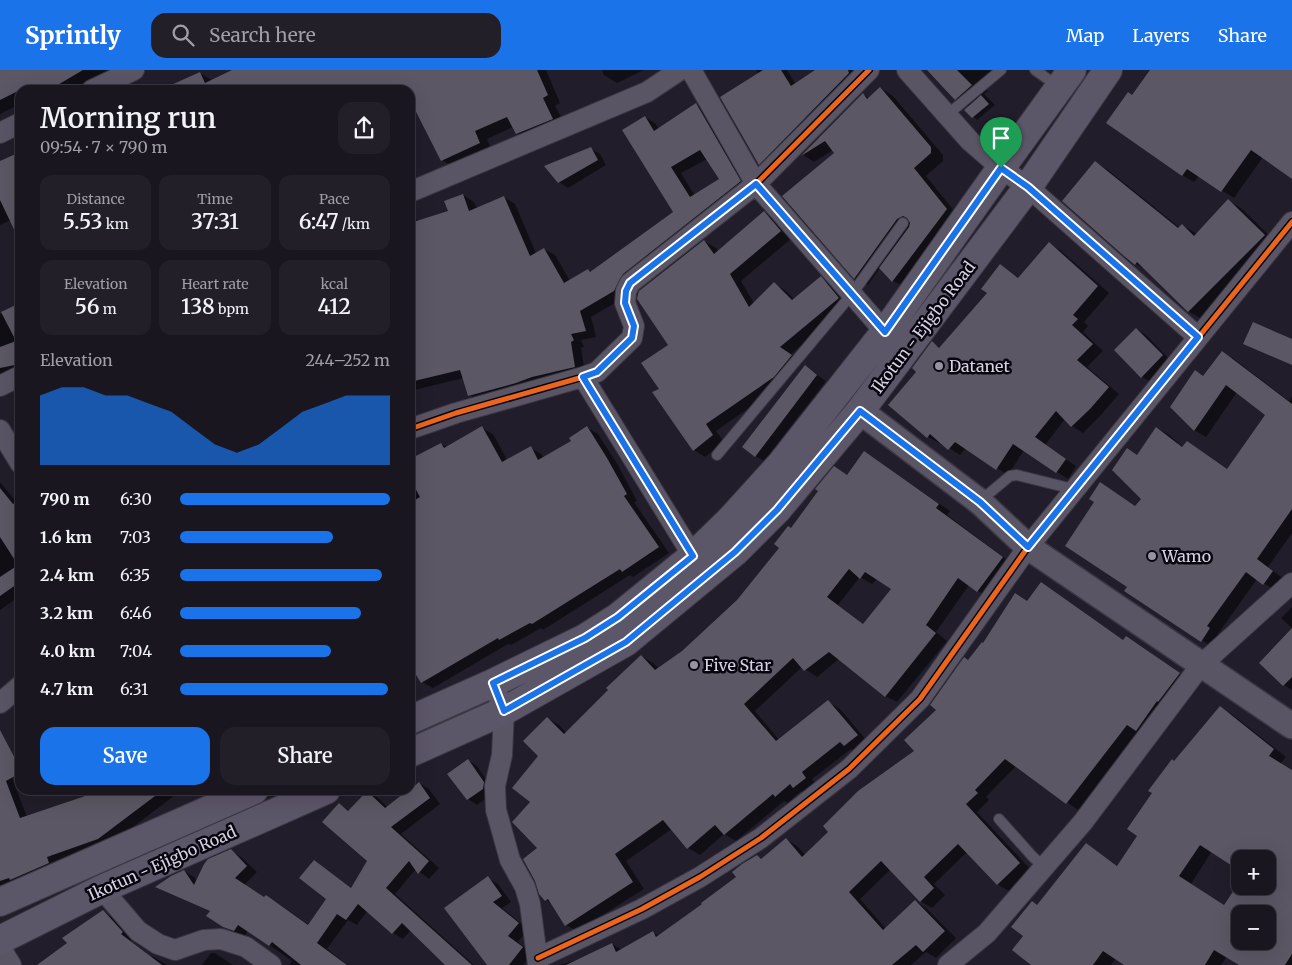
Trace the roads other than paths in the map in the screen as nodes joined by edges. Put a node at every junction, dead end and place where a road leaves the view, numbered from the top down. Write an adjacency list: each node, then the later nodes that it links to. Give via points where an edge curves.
1 (134, 70): 10 (street)
2 (680, 70): 17 (street, via 647,92)
3 (691, 70): 15 (street)
4 (869, 70): 15 (street)
5 (907, 70): 11 (street)
6 (1001, 70): 11 (lane)
7 (1035, 70): 9 (lane)
8 (1108, 70): 16 (main road, Ikotun - Ejigbo Road)
9 (1066, 79): 14 (main road, Ikotun - Ejigbo Road)
10 (102, 85)
11 (947, 115): 14 (street)
12 (15, 126): 13 (street)
13 (0, 133)
14 (1001, 168): 16 (street); 21 (main road, Ikotun - Ejigbo Road)
15 (756, 184): 20 (street); 23 (street, via 630,283 625,303 634,326 632,338 597,372)
16 (1028, 187): 22 (street); 26 (main road, Ikotun - Ejigbo Road)
17 (415, 190)
18 (1292, 222): 22 (street)
19 (903, 223): 20 (lane)
20 (852, 294): 21 (street); 30 (lane)
21 (885, 332): 34 (main road, Ikotun - Ejigbo Road, via 780,464)
22 (1198, 337): 31 (street)
23 (583, 377): 27 (street); 34 (street)
24 (15, 378): 25 (street)
25 (0, 386)
26 (860, 411): 32 (street); 40 (main road, Ikotun - Ejigbo Road, via 777,510 735,552 626,642)
27 (415, 427)
28 (0, 430): 29 (street)
29 (15, 455)
30 (717, 455)
31 (1073, 489): 32 (lane, via 1017,475 1010,476); 33 (street)
32 (980, 502): 33 (street)
33 (1028, 547): 36 (street); 52 (street, via 920,699 849,769 761,838 700,877)
34 (693, 556): 37 (main road, Ikotun - Ejigbo Road, via 602,628)
35 (1292, 583): 36 (street)
36 (1202, 665): 42 (street); 47 (street, via 1083,822)
37 (493, 683): 40 (street); 41 (main road, Ikotun - Ejigbo Road)
38 (15, 690): 39 (street)
39 (0, 703)
40 (504, 711): 43 (main road, Ikotun - Ejigbo Road); 52 (street, via 502,755 495,786 496,810 510,860 530,904)
41 (415, 718)
42 (1292, 726)
43 (415, 751)
44 (243, 795): 49 (main road, Ikotun - Ejigbo Road)
45 (315, 795): 48 (main road, Ikotun - Ejigbo Road)
46 (999, 819): 47 (lane)
47 (1044, 867): 55 (street, via 987,933)
48 (102, 889): 50 (main road, Ikotun - Ejigbo Road); 54 (street, via 138,932 158,944 175,950 204,940 221,939 246,947)
49 (0, 902)
50 (0, 940)
51 (0, 947): 53 (street)
52 (538, 962)
53 (12, 965)
54 (271, 965)
55 (948, 965)

